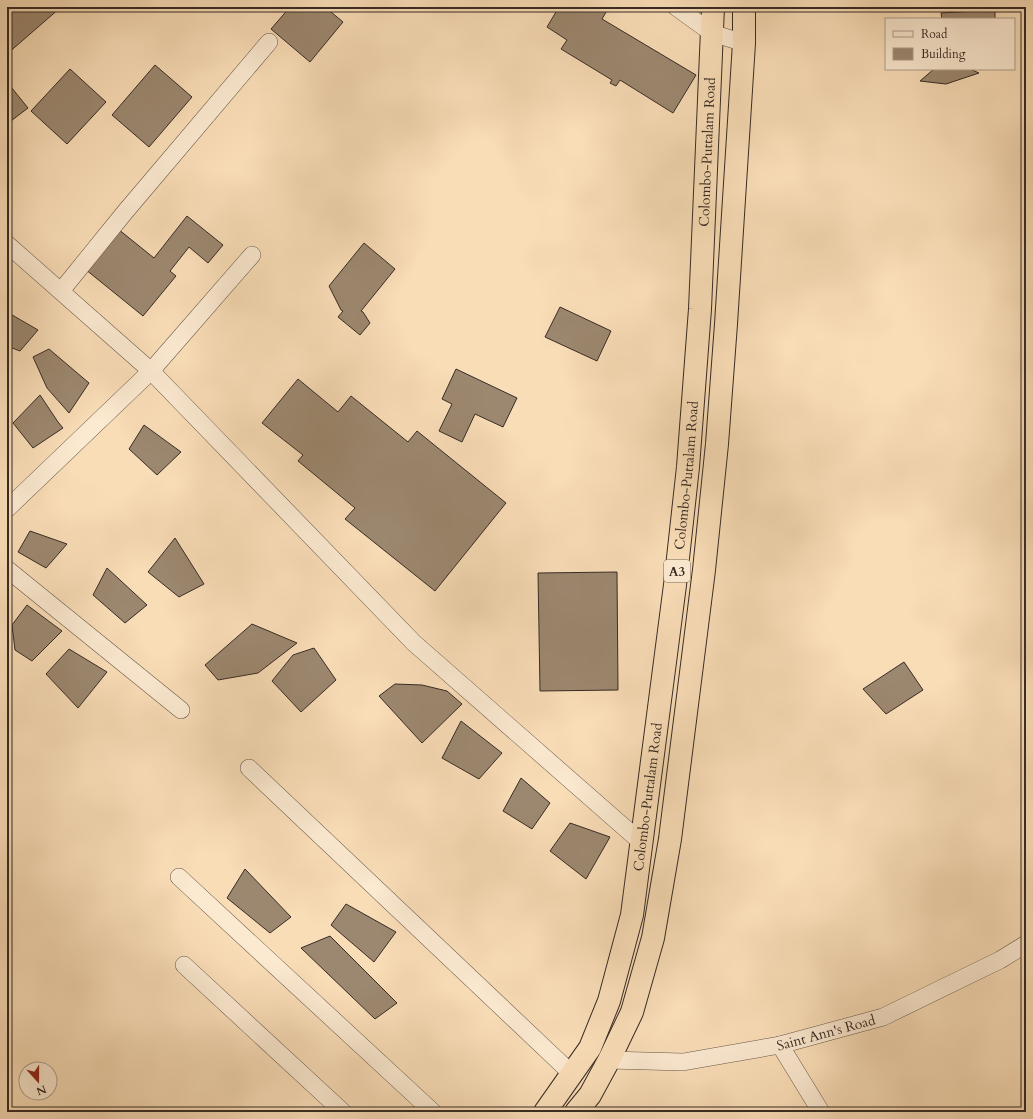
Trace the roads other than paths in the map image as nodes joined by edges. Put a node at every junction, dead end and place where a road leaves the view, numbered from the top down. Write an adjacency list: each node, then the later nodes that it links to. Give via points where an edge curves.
1 (676, 7): 4 (street)
2 (713, 7): 4 (highway, Colombo-Puttalam Road / A3)
3 (744, 7): 6 (highway, Colombo-Puttalam Road / A3)
4 (712, 33): 6 (street); 15 (highway, Colombo-Puttalam Road / A3, via 700,309 688,467)
5 (269, 42): 9 (street)
6 (744, 43): 21 (highway, Colombo-Puttalam Road / A3, via 717,444 671,831 654,938 632,1012)
7 (7, 244): 9 (street)
8 (252, 255): 10 (street)
9 (61, 291): 10 (street)
10 (151, 371): 11 (street); 15 (street, via 414,643)
11 (7, 509)
12 (7, 568): 13 (street)
13 (181, 710)
14 (249, 768): 22 (street)
15 (641, 842): 20 (highway, Colombo-Puttalam Road / A3, via 632,915 609,1001)
16 (179, 877): 24 (street)
17 (1026, 944): 19 (street, Saint Ann's Road, via 1000,960 884,1018)
18 (184, 965): 23 (street)
19 (780, 1045): 21 (street, Saint Ann's Road, via 683,1062); 27 (street)
20 (585, 1055): 21 (highway); 22 (highway, Colombo-Puttalam Road / A3)
21 (609, 1060): 26 (highway, Colombo-Puttalam Road / A3, via 590,1095)
22 (572, 1074): 25 (highway, Colombo-Puttalam Road / A3)
23 (343, 1112)
24 (433, 1112)
25 (546, 1112)
26 (576, 1112)
27 (821, 1112)

